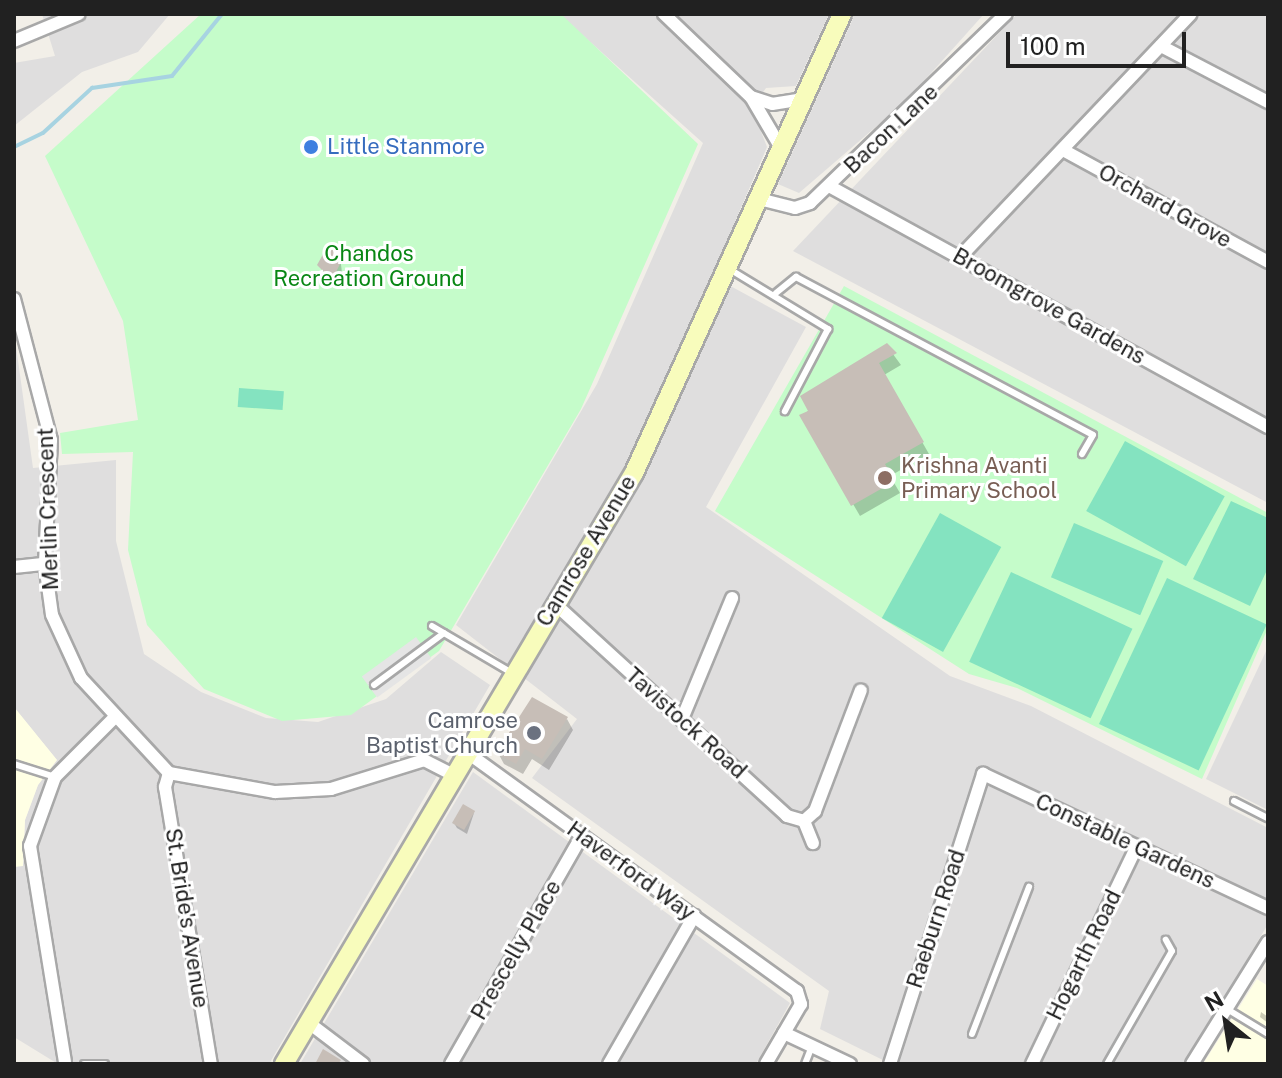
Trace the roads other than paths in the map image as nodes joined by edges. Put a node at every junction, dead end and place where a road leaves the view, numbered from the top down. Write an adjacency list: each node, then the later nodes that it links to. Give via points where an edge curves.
1 (79, 14): 6 (street)
2 (664, 14): 8 (street)
3 (842, 14): 9 (street, Camrose Avenue)
4 (1006, 14): 13 (street, Bacon Lane)
5 (1191, 14): 7 (street)
6 (14, 41)
7 (1161, 46): 10 (street); 12 (street)
8 (751, 97): 9 (street, via 772,104); 11 (street)
9 (804, 99): 11 (street, Camrose Avenue)
10 (1268, 102)
11 (781, 148): 14 (street, Camrose Avenue)
12 (1063, 150): 15 (street); 16 (street, Orchard Grove)
13 (829, 186): 14 (street, Bacon Lane, via 795,208); 15 (street, Broomgrove Gardens)
14 (759, 199): 17 (street, Camrose Avenue)
15 (960, 257): 21 (street, Broomgrove Gardens)
16 (1268, 262)
17 (728, 268): 18 (lane); 26 (street, Camrose Avenue, via 634,473)
18 (776, 293): 20 (lane, via 828,329); 22 (lane, via 796,277 1093,435)
19 (16, 307): 23 (street, Merlin Crescent, via 51,440)
20 (785, 411)
21 (1268, 427)
22 (1082, 454)
23 (45, 564): 24 (street); 32 (street, Merlin Crescent, via 52,615 81,678)
24 (14, 567)
25 (732, 598): 33 (street)
26 (554, 603): 29 (street, Camrose Avenue); 33 (street, Tavistock Road)
27 (432, 626): 28 (lane)
28 (444, 633): 29 (lane); 30 (lane)
29 (512, 673): 34 (street, Camrose Avenue)
30 (374, 685)
31 (861, 690): 42 (street, via 815,811)
32 (113, 719): 36 (street, Merlin Crescent); 39 (street)
33 (682, 719): 42 (street, Tavistock Road, via 787,816)
34 (465, 751): 37 (street, Camrose Avenue); 43 (street, Haverford Way)
35 (14, 764): 39 (lane)
36 (169, 773): 37 (street, via 275,792 331,789 424,760); 60 (street, St. Bride's Avenue, via 165,787)
37 (451, 774): 52 (street, Camrose Avenue)
38 (983, 774): 45 (street, Constable Gardens); 68 (street, Raeburn Road)
39 (55, 777): 57 (street, via 30,846)
40 (1234, 801): 41 (lane)
41 (1268, 818)
42 (804, 821): 44 (street)
43 (582, 835): 48 (street, Haverford Way); 63 (street, Prescelly Place)
44 (813, 843)
45 (1137, 846): 47 (street, Constable Gardens); 69 (street, Hogarth Road)
46 (1029, 887): 54 (lane)
47 (1268, 908)
48 (694, 916): 53 (street, Haverford Way, via 797,991 801,1004); 64 (street)
49 (1166, 940): 70 (lane, via 1172,951)
50 (1268, 942): 51 (street)
51 (1227, 1009): 55 (lane); 71 (street)
52 (309, 1023): 61 (street, Camrose Avenue); 62 (street)
53 (784, 1033): 56 (street); 65 (street)
54 (972, 1034)
55 (1268, 1034)
56 (812, 1046): 66 (lane); 67 (street)
57 (68, 1063)
58 (84, 1064): 59 (lane)
59 (105, 1064)
60 (211, 1064)
61 (284, 1064)
62 (363, 1064)
63 (451, 1064)
64 (609, 1064)
65 (766, 1064)
66 (805, 1064)
67 (850, 1064)
68 (890, 1064)
69 (1032, 1064)
70 (1107, 1064)
71 (1192, 1064)

